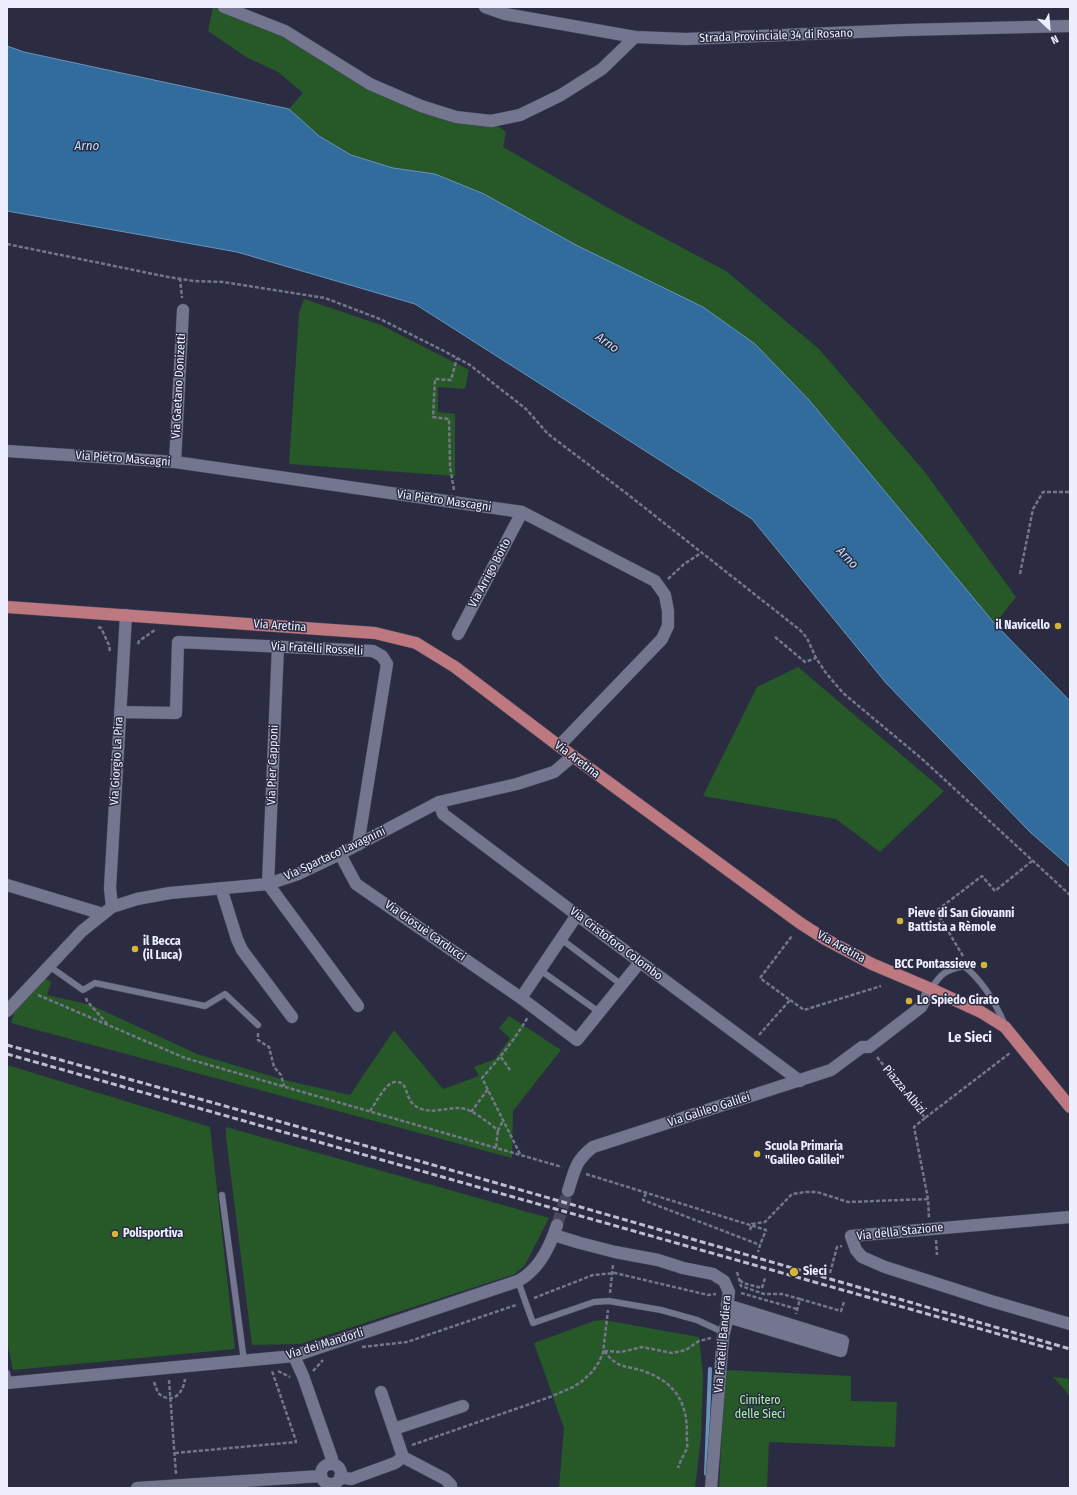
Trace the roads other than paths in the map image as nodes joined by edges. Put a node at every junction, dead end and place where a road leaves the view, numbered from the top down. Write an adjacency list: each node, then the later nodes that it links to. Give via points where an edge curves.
1 (224, 7): 4 (street, via 284,31 370,84 421,106 456,117 491,121 520,115 561,95 602,69)
2 (485, 7): 4 (street, Strada Provinciale 34 di Rosano, via 505,14)
3 (1070, 26): 4 (street, Strada Provinciale 34 di Rosano, via 686,39)
4 (635, 37)
5 (183, 310): 7 (street, Via Gaetano Donizetti)
6 (7, 450): 7 (street, Via Pietro Mascagni)
7 (175, 462): 8 (street, Via Pietro Mascagni)
8 (522, 512): 11 (street, Via Arrigo Boito); 14 (street, Via Pietro Mascagni, via 655,581 665,595 668,611 668,626 662,639)
9 (7, 607): 10 (main road, Via Aretina)
10 (126, 614): 13 (street, Via Giorgio La Pira); 14 (main road, Via Aretina, via 374,633 416,643 455,666)
11 (458, 634)
12 (278, 646): 13 (street, Via Fratelli Rosselli, via 178,642 176,714); 17 (street, Via Fratelli Rosselli, via 373,652 382,656 387,664); 19 (street, Via Pier Capponi)
13 (120, 712): 22 (street, Via Giorgio La Pira)
14 (559, 746): 15 (main road, Via Aretina)
15 (573, 756): 16 (street, Via Spartaco Lavagnini, via 554,772 517,784); 29 (main road, Via Aretina, via 800,924 872,964)
16 (439, 802): 17 (street, Via Spartaco Lavagnini); 23 (street, Via Cristoforo Colombo, via 444,814)
17 (358, 844): 18 (street, Via Spartaco Lavagnini)
18 (340, 854): 19 (street, Via Spartaco Lavagnini, via 298,874); 30 (street, Via Giosuè Carducci, via 356,884)
19 (268, 884): 21 (street, Via Spartaco Lavagnini); 31 (street)
20 (7, 886): 22 (street)
21 (221, 888): 22 (street, Via Spartaco Lavagnini, via 137,899); 34 (street, via 242,950)
22 (108, 910): 26 (street, Via Spartaco Lavagnini)
23 (577, 915): 24 (street); 25 (street, Via Cristoforo Colombo)
24 (560, 940): 27 (street); 28 (lane)
25 (640, 962): 28 (street); 37 (street, Via Cristoforo Colombo)
26 (49, 966): 32 (street, Via Spartaco Lavagnini); 35 (lane, via 83,990 95,983 205,1006 225,994)
27 (540, 970): 30 (street); 33 (lane)
28 (622, 985): 33 (street)
29 (931, 989): 36 (main road, Via Aretina, via 981,1012); 36 (lane, via 938,977 950,969 964,966 997,1006); 37 (street, Via Galileo Galilei, via 921,1007 869,1047 862,1047 831,1070)
30 (521, 998): 33 (street, Via Giosuè Carducci, via 577,1040)
31 (358, 1006)
32 (7, 1011)
33 (599, 1012)
34 (292, 1017)
35 (258, 1025)
36 (1005, 1027): 38 (main road, Via Aretina)
37 (800, 1081): 39 (street, Via Galileo Galilei, via 593,1147 582,1156 574,1170)
38 (1070, 1107)
39 (568, 1191)
40 (222, 1195): 49 (lane)
41 (1070, 1217): 46 (street, Via della Stazione, via 851,1236 856,1250 862,1257 885,1267)
42 (556, 1230): 43 (street, Via dei Mandorli, via 550,1246 534,1270); 44 (street, Via Fratelli Bandiera, via 580,1243 713,1274 724,1281 729,1292)
43 (518, 1282): 47 (lane, via 534,1323 594,1302 609,1301 661,1310 697,1320); 48 (street, Via dei Mandorli)
44 (727, 1305): 45 (street, Via Fratelli Bandiera); 45 (street, via 843,1341 841,1351)
45 (728, 1318): 47 (street, Via Fratelli Bandiera)
46 (1070, 1324)
47 (724, 1335): 60 (street, Via Fratelli Bandiera)
48 (294, 1356): 49 (street, Via dei Mandorli); 55 (street)
49 (244, 1361): 50 (street, Via dei Mandorli)
50 (8, 1379)
51 (381, 1392): 53 (street)
52 (464, 1406): 53 (street)
53 (394, 1429): 54 (street)
54 (402, 1454): 57 (street, via 396,1463 351,1479); 59 (street, via 445,1479)
55 (332, 1464): 56 (street, via 324,1467); 57 (street, via 339,1469)
56 (321, 1476): 57 (street, via 330,1484); 58 (street)
57 (340, 1477)
58 (137, 1488)
59 (451, 1488)
60 (711, 1488)

